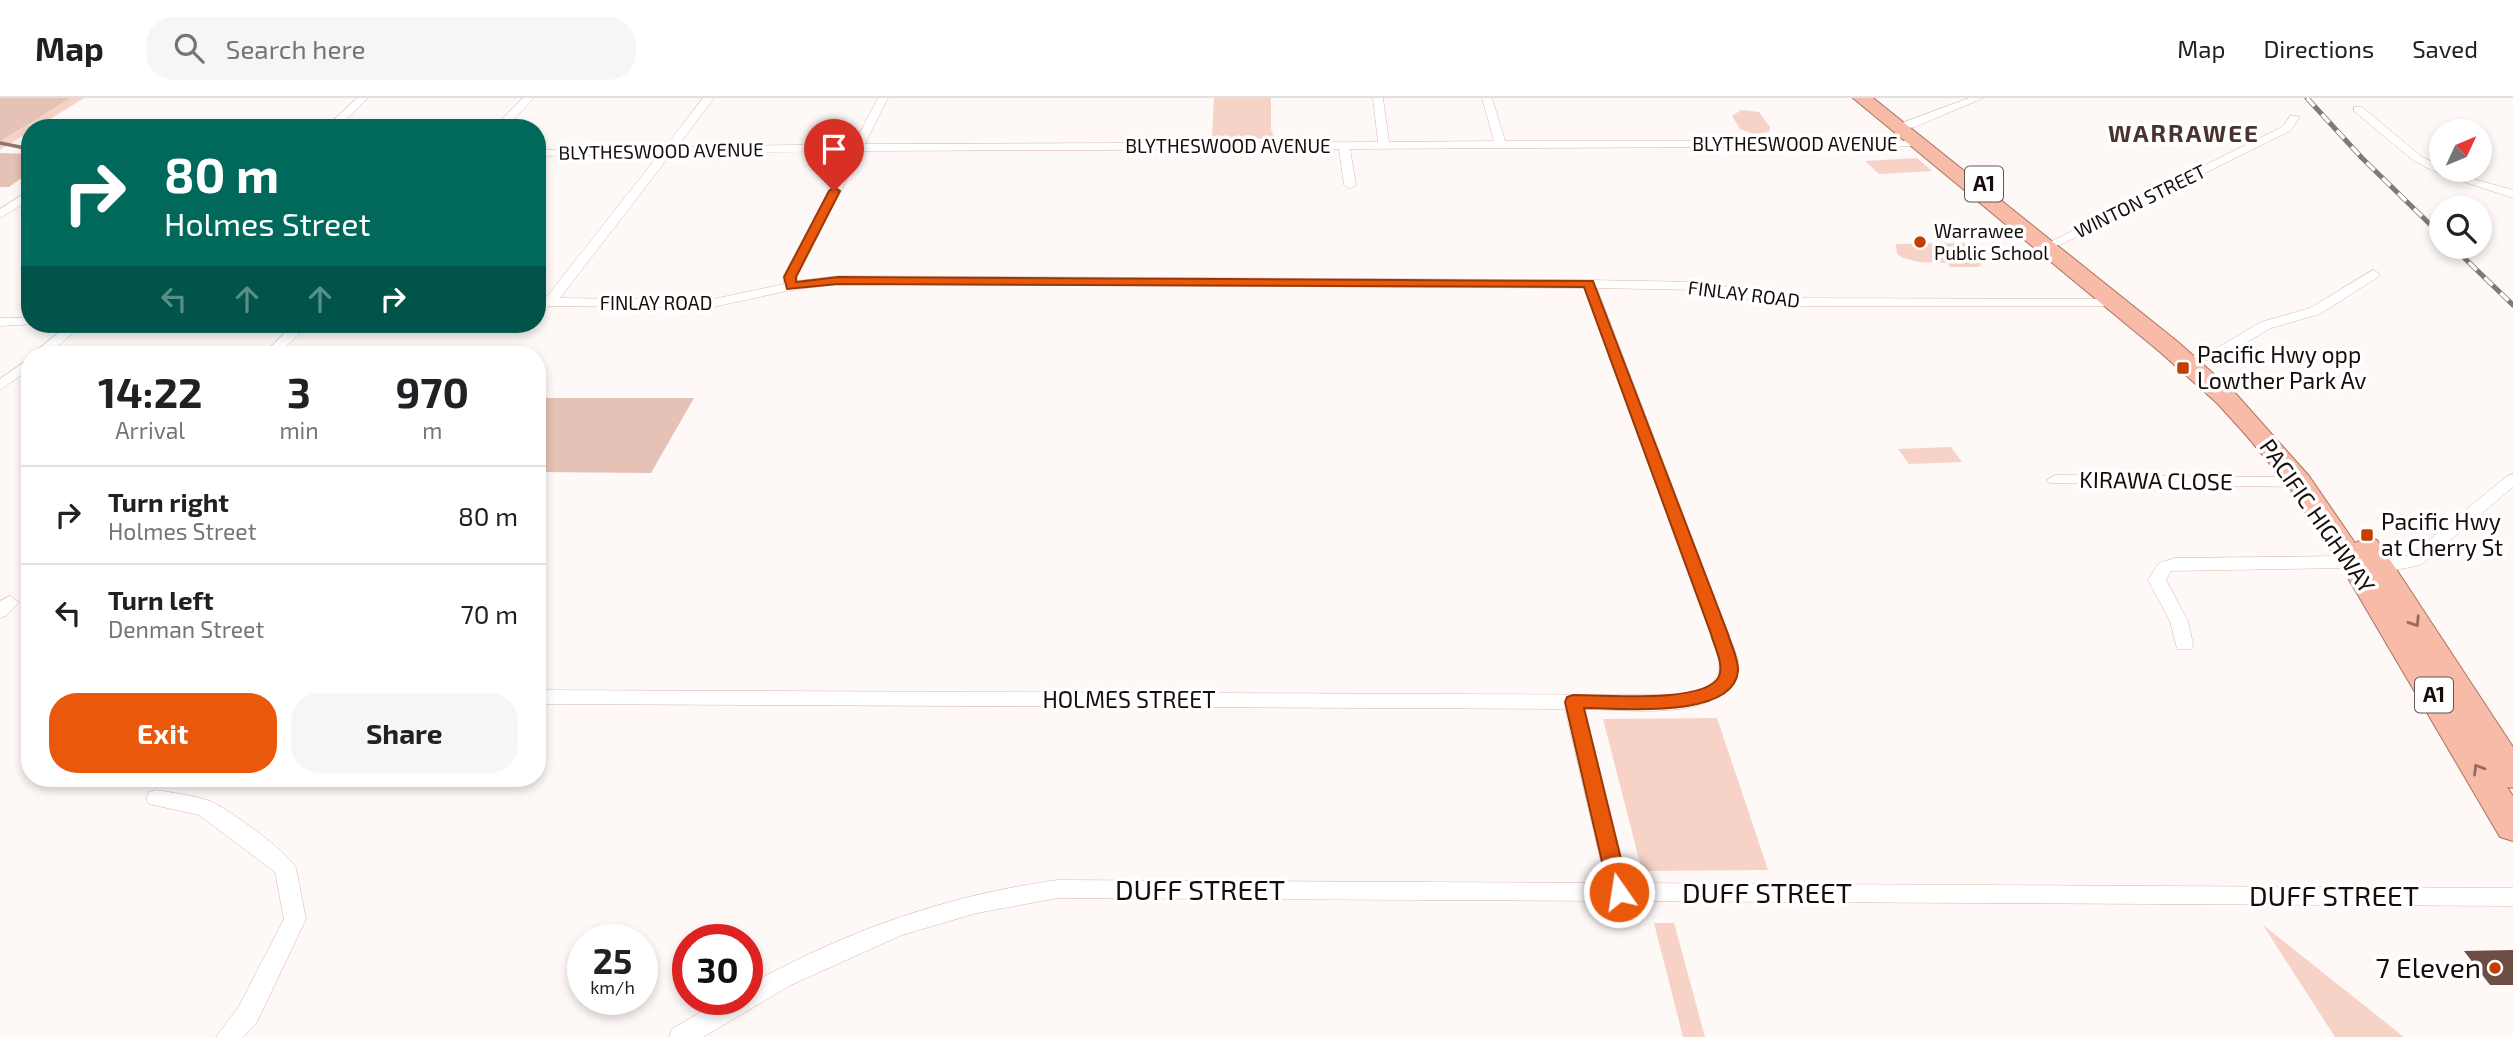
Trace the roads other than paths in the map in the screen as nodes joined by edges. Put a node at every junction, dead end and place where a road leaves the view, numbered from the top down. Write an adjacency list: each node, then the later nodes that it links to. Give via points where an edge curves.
1 (363, 98): 12 (street)
2 (529, 98): 13 (street)
3 (709, 98): 19 (street)
4 (883, 98): 18 (street)
5 (1378, 98): 17 (street)
6 (1487, 98): 15 (street)
7 (1862, 98): 14 (highway, PACIFIC HIGHWAY / A1)
8 (1876, 98): 14 (highway, PACIFIC HIGHWAY / A1)
9 (1978, 98): 14 (street)
10 (2357, 109): 22 (street, via 2418,159)
11 (2295, 117): 25 (street, WINTON STREET, via 2286,129)
12 (340, 119)
13 (507, 119)
14 (1909, 132): 15 (street, BLYTHESWOOD AVENUE); 25 (highway, PACIFIC HIGHWAY / A1); 30 (highway, PACIFIC HIGHWAY / A1)
15 (1502, 145): 17 (street, BLYTHESWOOD AVENUE)
16 (1344, 146): 17 (street, BLYTHESWOOD AVENUE); 18 (street, BLYTHESWOOD AVENUE); 21 (street)
17 (1384, 146)
18 (857, 147): 19 (street, BLYTHESWOOD AVENUE); 28 (street, via 790,277)
19 (666, 150): 20 (street, BLYTHESWOOD AVENUE); 29 (street)
20 (546, 153)
21 (1350, 185)
22 (2513, 194)
23 (21, 200): 24 (street)
24 (0, 214)
25 (2056, 242): 38 (highway, PACIFIC HIGHWAY / A1)
26 (2373, 274): 38 (street, via 2315,311 2266,325 2213,356)
27 (1589, 284): 28 (street, FINLAY ROAD, via 838,280); 30 (street, FINLAY ROAD, via 1698,286 1789,302); 47 (street, HOLMES STREET, via 1730,669 1727,681 1706,696 1675,702)
28 (791, 286): 31 (street, FINLAY ROAD, via 709,304)
29 (546, 299)
30 (2114, 302): 43 (highway, PACIFIC HIGHWAY / A1, via 2227,399)
31 (546, 303)
32 (0, 322): 33 (street)
33 (21, 322)
34 (66, 333): 36 (street)
35 (293, 333): 37 (street)
36 (49, 346)
37 (279, 346)
38 (2200, 357): 44 (highway, PACIFIC HIGHWAY / A1, via 2323,482)
39 (21, 369): 40 (street)
40 (0, 386)
41 (2513, 478): 44 (street, via 2416,560)
42 (2056, 480): 43 (street, KIRAWA CLOSE)
43 (2299, 482): 44 (highway, PACIFIC HIGHWAY / A1)
44 (2367, 563): 45 (street, via 2165,567 2157,580 2179,621); 48 (highway, PACIFIC HIGHWAY / A1, one-way to 48); 50 (highway, PACIFIC HIGHWAY / A1, one-way to 44)
45 (2184, 644)
46 (546, 697): 47 (street, HOLMES STREET)
47 (1573, 702): 51 (street)
48 (2513, 775)
49 (156, 797): 55 (street, via 205,808 285,868 295,919 248,1014)
50 (2513, 827)
51 (1619, 892): 52 (street, DUFF STREET); 53 (street, DUFF STREET, via 1030,892 961,906 896,928)
52 (2513, 897)
53 (763, 989)
54 (719, 1015): 56 (street, DUFF STREET)
55 (228, 1037)
56 (681, 1037)

